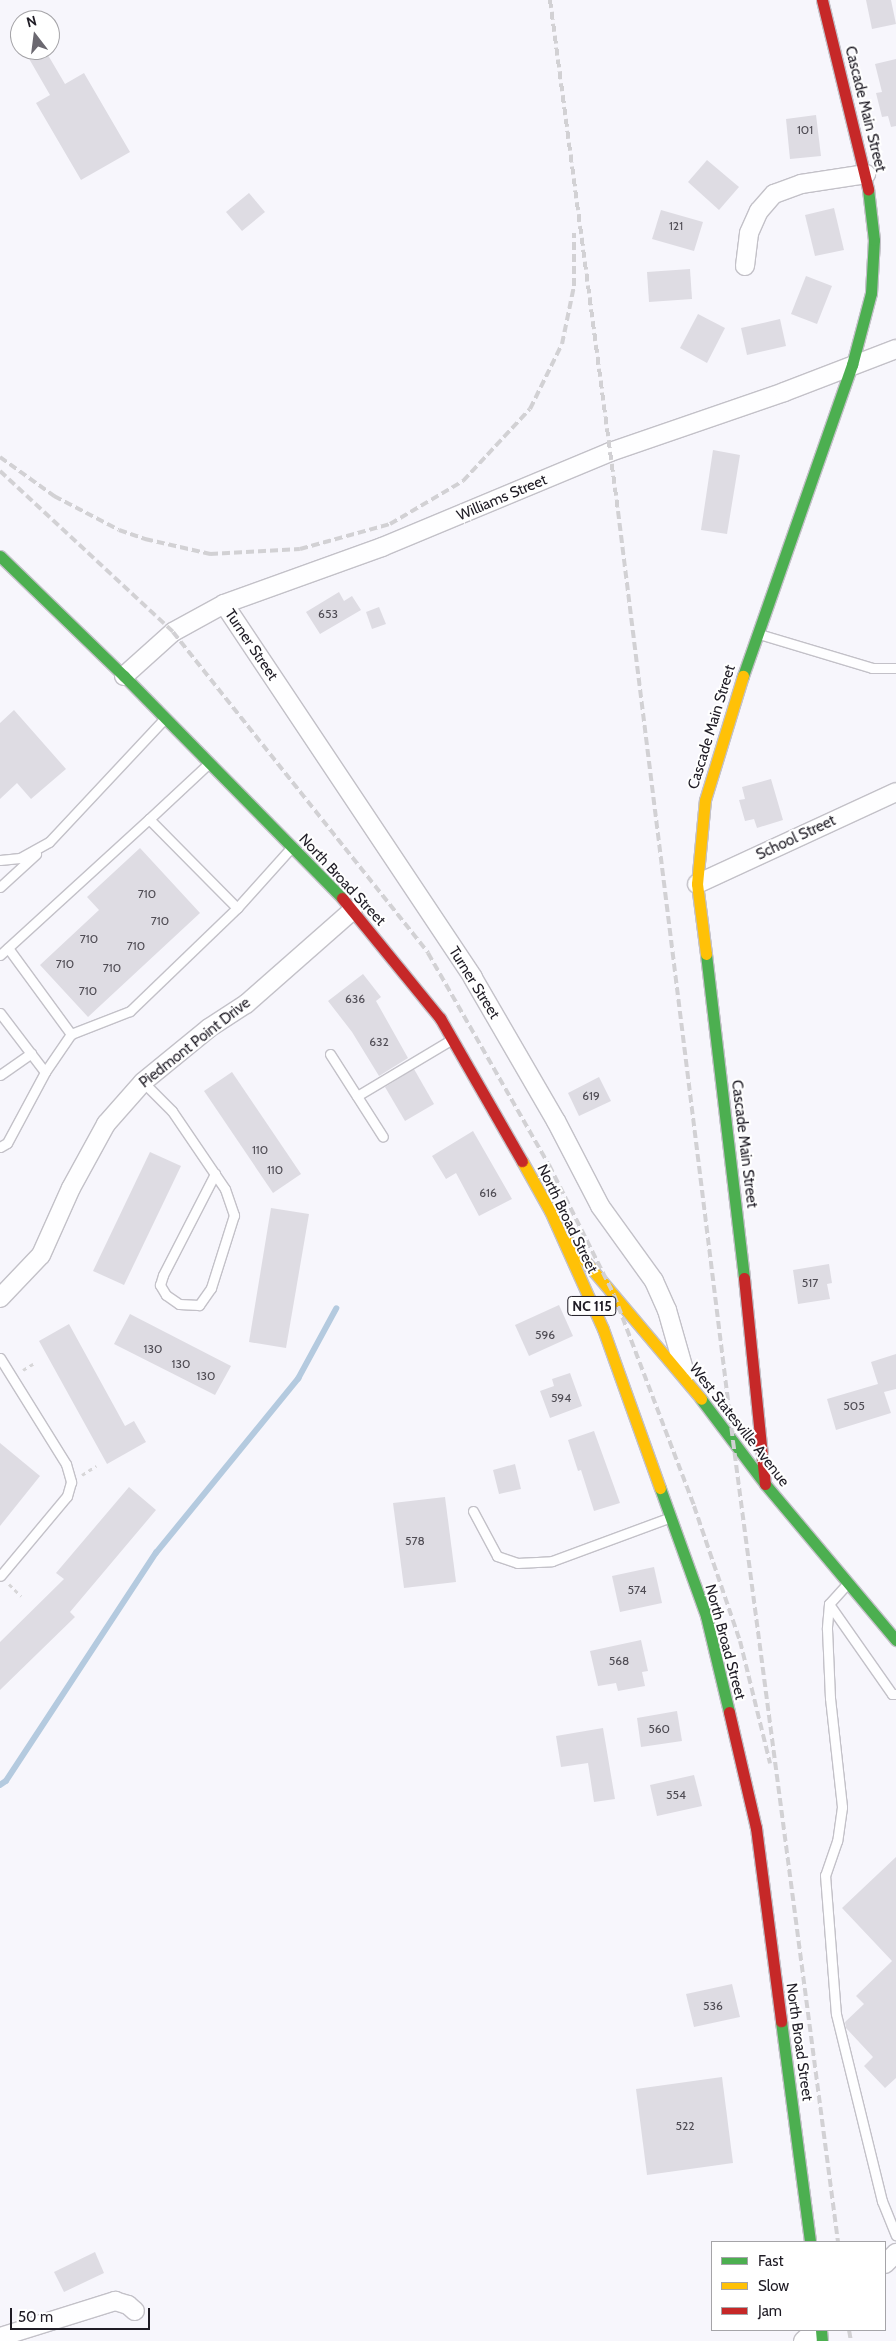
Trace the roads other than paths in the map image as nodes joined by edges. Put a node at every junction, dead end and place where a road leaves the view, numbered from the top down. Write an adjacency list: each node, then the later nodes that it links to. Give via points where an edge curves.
1 (822, 0): 2 (street, Cascade Main Street)
2 (866, 174): 3 (street, via 801,184 774,194 759,211 749,233); 5 (street, Cascade Main Street, via 874,240 871,284)
3 (745, 266)
4 (896, 349): 5 (street, Williams Street)
5 (852, 365): 7 (street, Williams Street, via 610,452 382,548); 8 (street, Cascade Main Street)
6 (0, 556): 10 (street, North Broad Street / NC 115)
7 (224, 604): 10 (street, Williams Street, via 173,632); 39 (street, Turner Street, via 473,978 556,1121 600,1206 654,1281 667,1310)
8 (758, 634): 9 (lane, via 872,668); 18 (street, Cascade Main Street, via 705,800)
9 (896, 668)
10 (124, 676): 11 (street, North Broad Street / NC 115)
11 (165, 718): 12 (street, North Broad Street / NC 115); 15 (lane)
12 (209, 763): 14 (lane); 16 (street, North Broad Street / NC 115)
13 (896, 792): 18 (street, School Street)
14 (149, 819): 20 (lane); 22 (lane)
15 (49, 842): 17 (lane, via 20,858); 19 (lane)
16 (292, 847): 20 (lane); 21 (street, North Broad Street / NC 115)
17 (0, 860)
18 (696, 884): 40 (street, Cascade Main Street, via 740,1234)
19 (0, 887)
20 (237, 908): 25 (lane, via 130,1011)
21 (353, 910): 26 (street, North Broad Street / NC 115, via 440,1018); 31 (street, Piedmont Point Drive, via 246,1004 209,1028)
22 (8, 948): 23 (lane); 25 (lane)
23 (0, 955)
24 (0, 1012): 27 (lane)
25 (71, 1034): 29 (lane)
26 (452, 1039): 32 (lane); 36 (street, North Broad Street / NC 115)
27 (31, 1053): 29 (lane); 30 (lane)
28 (330, 1054): 32 (lane)
29 (45, 1072): 34 (lane, via 7,1143)
30 (0, 1075)
31 (143, 1082): 35 (lane, via 172,1111); 37 (street, Piedmont Point Drive, via 106,1124 71,1188 41,1255)
32 (356, 1096): 33 (lane)
33 (383, 1137)
34 (0, 1147)
35 (215, 1174): 35 (lane, via 232,1202 234,1215 211,1288 199,1305 179,1304 160,1286 163,1275)
36 (558, 1229): 39 (street, West Statesville Avenue); 42 (street, North Broad Street / NC 115, via 603,1330)
37 (0, 1298)
38 (0, 1358): 43 (lane, via 66,1464 71,1482 67,1496)
39 (687, 1381): 40 (street, West Statesville Avenue)
40 (765, 1484): 44 (street, West Statesville Avenue)
41 (472, 1511): 42 (lane, via 497,1556 517,1564 552,1561)
42 (670, 1517): 49 (street, North Broad Street / NC 115, via 706,1616 756,1828)
43 (0, 1576)
44 (848, 1583): 45 (lane); 46 (street, West Statesville Avenue)
45 (829, 1604): 47 (lane, via 892,1694); 48 (lane, via 830,1698 842,1808 837,1841 825,1875 836,2014 882,2201)
46 (896, 1640)
47 (896, 1694)
48 (896, 2235)
49 (810, 2241)
50 (896, 2253): 51 (street)
51 (886, 2263)
52 (135, 2311): 54 (street, via 115,2301)
53 (814, 2331): 55 (street)
54 (0, 2336)
55 (803, 2341)

